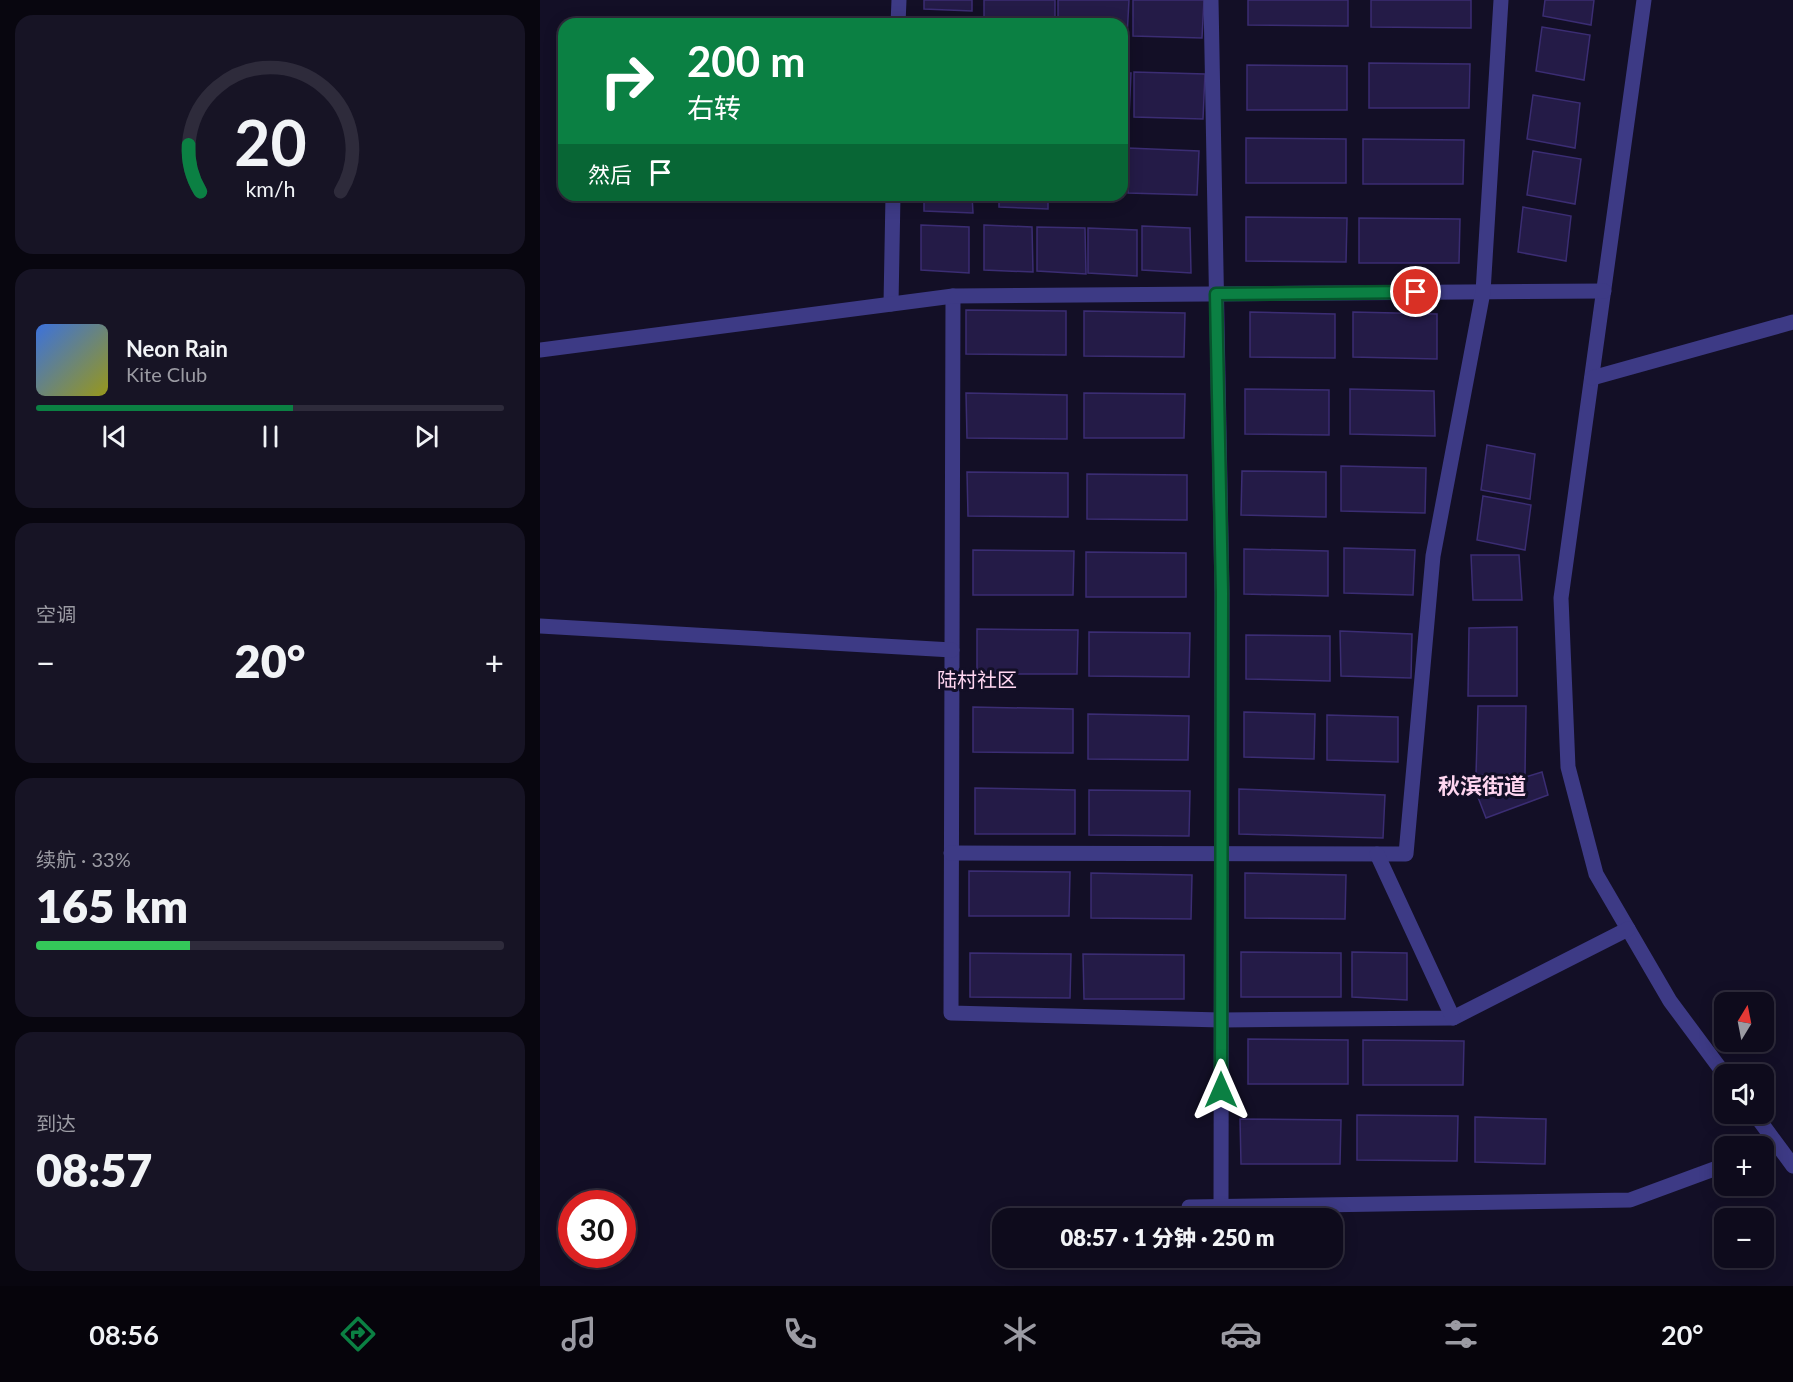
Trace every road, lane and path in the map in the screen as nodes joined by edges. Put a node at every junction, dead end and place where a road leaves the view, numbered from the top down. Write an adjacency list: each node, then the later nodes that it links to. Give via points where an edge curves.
1 (899, 0): 5 (street)
2 (1211, 0): 9 (street)
3 (1501, 0): 8 (street)
4 (1644, 0): 7 (street)
5 (898, 18)
6 (894, 201): 11 (street)
7 (1604, 291): 8 (street); 14 (street)
8 (1483, 292): 9 (street); 19 (street, via 1433,556 1406,854)
9 (1216, 294): 10 (street); 18 (street, via 1222,593)
10 (953, 296): 11 (street); 16 (street)
11 (891, 304): 13 (street)
12 (1793, 322): 14 (street)
13 (540, 350)
14 (1592, 378): 20 (street, via 1561,598 1568,767 1596,874)
15 (540, 626): 16 (street)
16 (952, 650): 17 (street)
17 (951, 853): 18 (street); 22 (street, via 951,1013)
18 (1221, 854): 19 (street); 22 (street)
19 (1377, 854): 21 (street)
20 (1628, 929): 21 (street); 23 (street, via 1670,1001)
21 (1453, 1018): 22 (street)
22 (1221, 1020): 27 (street)
23 (1717, 1064)
24 (1774, 1151): 25 (street)
25 (1793, 1166)
26 (1714, 1169): 27 (street, via 1630,1200)
27 (1221, 1206): 28 (street)
28 (1189, 1207)

